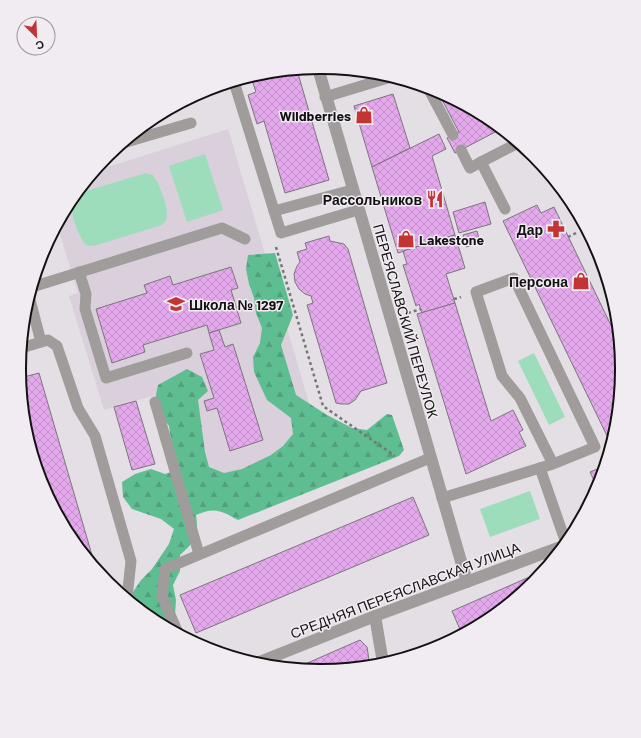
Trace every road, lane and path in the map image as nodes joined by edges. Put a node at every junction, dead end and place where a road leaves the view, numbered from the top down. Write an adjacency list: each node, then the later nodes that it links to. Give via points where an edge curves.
1 (319, 74): 4 (street, ПЕРЕЯСЛАВСКИЙ ПЕРЕУЛОК)
2 (380, 80): 4 (lane)
3 (236, 87): 15 (lane)
4 (325, 97): 12 (street, ПЕРЕЯСЛАВСКИЙ ПЕРЕУЛОК)
5 (433, 97): 7 (lane)
6 (191, 123): 8 (lane)
7 (453, 135)
8 (136, 139)
9 (512, 146): 11 (lane)
10 (461, 150): 11 (lane, via 470,168)
11 (481, 162): 14 (lane)
12 (352, 190): 13 (street, ПЕРЕЯСЛАВСКИЙ ПЕРЕУЛОК); 15 (lane)
13 (358, 210): 16 (lane); 29 (street, ПЕРЕЯСЛАВСКИЙ ПЕРЕУЛОК)
14 (505, 210)
15 (274, 211): 16 (lane)
16 (281, 233): 31 (path, via 275,246 323,406)
17 (576, 233): 18 (path)
18 (568, 237)
19 (245, 239): 20 (lane, via 222,228)
20 (79, 272): 21 (lane); 27 (lane, via 86,294 85,309 106,378)
21 (39, 284)
22 (420, 309): 24 (path)
23 (33, 310): 25 (lane)
24 (408, 313)
25 (41, 342): 26 (lane); 38 (lane, via 48,340 57,346 78,408 95,436 131,561)
26 (27, 346)
27 (187, 353)
28 (155, 402): 36 (lane)
29 (430, 458): 31 (lane); 33 (street, ПЕРЕЯСЛАВСКИЙ ПЕРЕУЛОК)
30 (553, 464): 30 (lane, via 520,398 502,376 476,292 514,278 595,447); 32 (lane)
31 (410, 466): 36 (lane)
32 (540, 468): 33 (lane); 34 (lane)
33 (442, 498): 37 (street, ПЕРЕЯСЛАВСКИЙ ПЕРЕУЛОК)
34 (563, 535)
35 (552, 550): 37 (street, СРЕДНЯЯ ПЕРЕЯСЛАВСКАЯ УЛИЦА)
36 (199, 554): 40 (lane, via 165,568 162,596)
37 (467, 582): 39 (street, СРЕДНЯЯ ПЕРЕЯСЛАВСКАЯ УЛИЦА)
38 (128, 591)
39 (375, 616): 41 (street); 42 (street, СРЕДНЯЯ ПЕРЕЯСЛАВСКАЯ УЛИЦА)
40 (174, 625)
41 (382, 657)
42 (268, 659)

